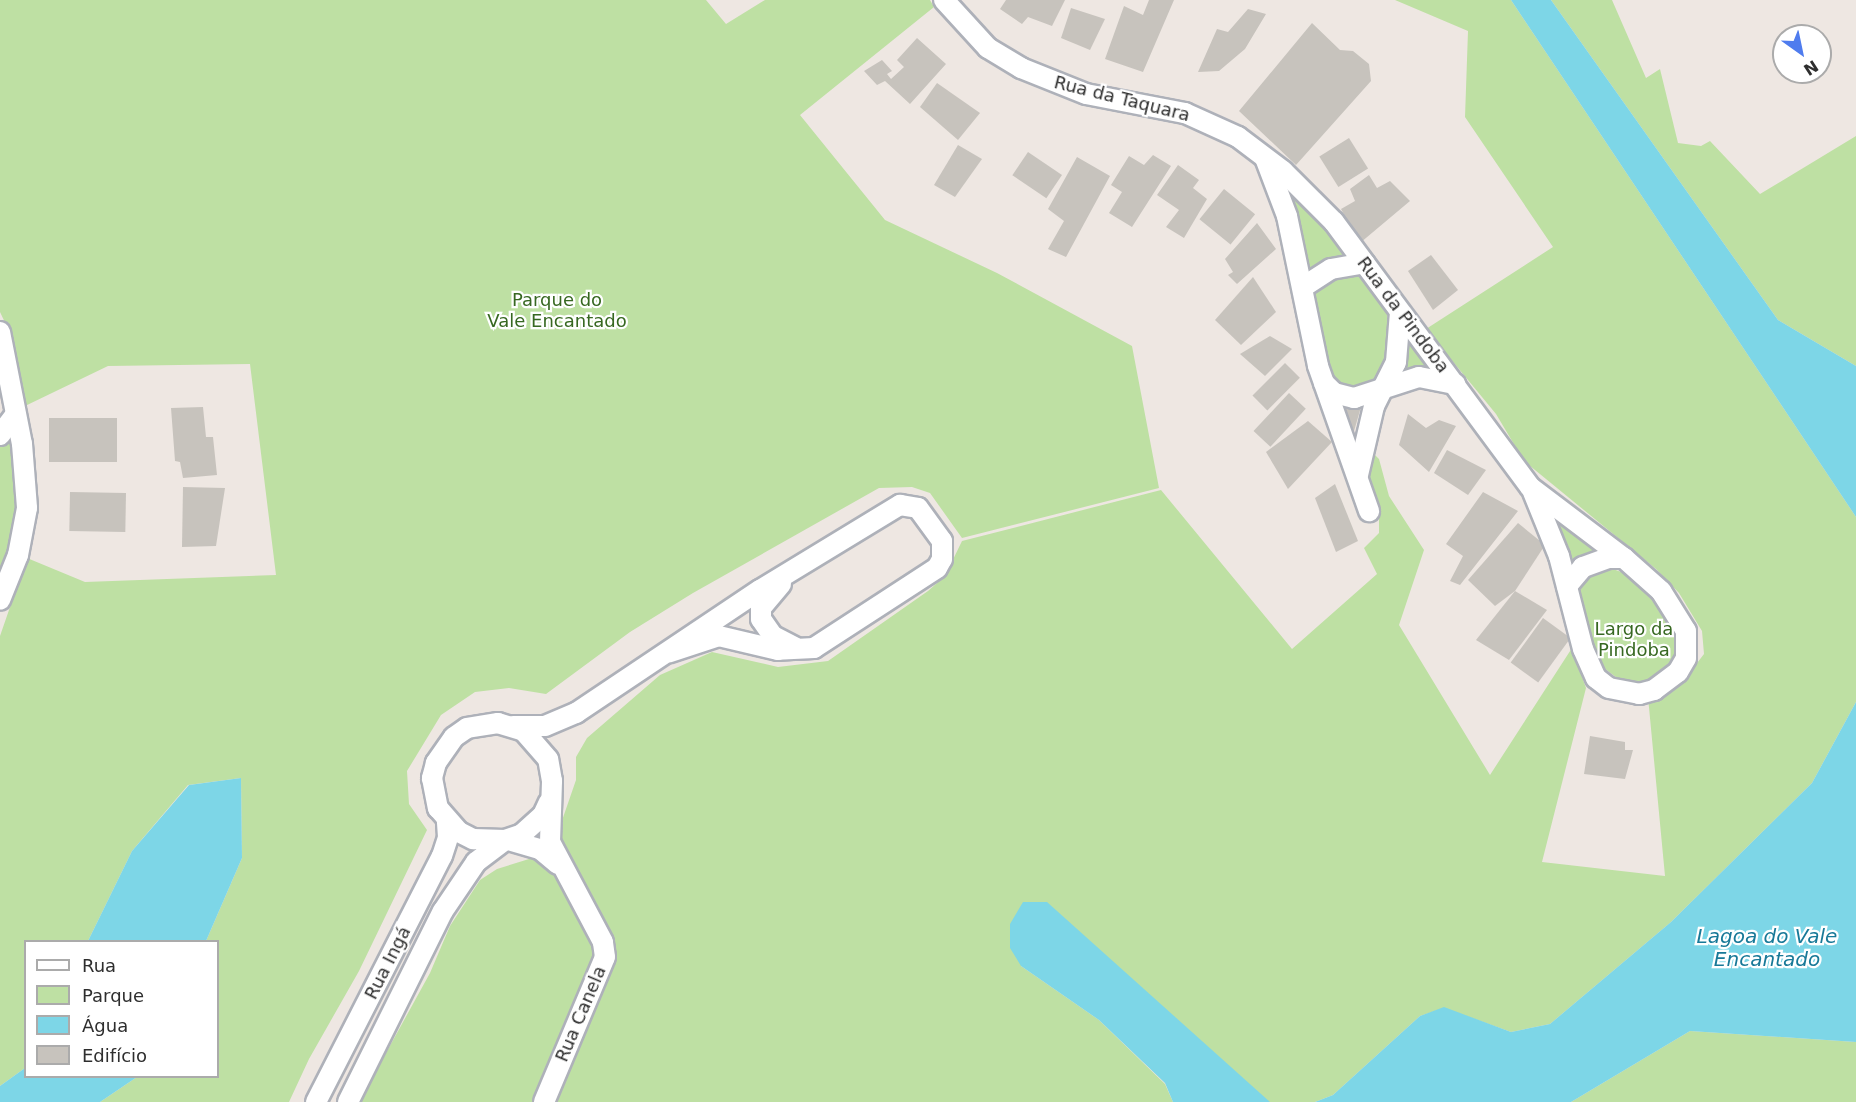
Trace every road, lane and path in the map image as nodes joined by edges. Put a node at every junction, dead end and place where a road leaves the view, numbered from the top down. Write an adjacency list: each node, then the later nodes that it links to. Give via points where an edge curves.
1 (944, 0): 2 (street, Rua da Taquara, via 988,48 1021,68 1086,93 1185,113 1238,137)
2 (1264, 155): 3 (street, Rua da Pindoba, via 1313,198); 4 (street, via 1287,216)
3 (1364, 263): 4 (street, via 1331,269); 5 (street, Rua da Pindoba)
4 (1303, 287): 7 (street)
5 (1400, 312): 8 (street, Rua da Pindoba); 9 (street, via 1396,362)
6 (0, 332): 10 (street)
7 (1324, 383): 9 (street, via 1343,397); 12 (street)
8 (1455, 384): 9 (street, via 1419,377); 13 (street, Rua da Pindoba)
9 (1380, 390): 12 (street, via 1366,429)
10 (16, 414): 11 (street); 18 (street, via 27,508 18,555)
11 (0, 435)
12 (1358, 477): 14 (street)
13 (1530, 487): 15 (street, Rua da Pindoba); 17 (street, Rua da Pindoba)
14 (1369, 511)
15 (1624, 558): 17 (street, via 1608,558 1583,567); 17 (street, Rua da Pindoba, via 1661,591 1686,631 1686,658 1678,672 1654,690 1624,693 1596,678 1582,649)
16 (787, 578): 19 (street, via 761,608 761,619 773,636); 19 (street, via 900,505 918,508 942,542 942,559 926,577 824,644); 20 (street, via 760,590)
17 (1568, 586)
18 (0, 600)
19 (803, 650): 20 (street, via 778,650 718,636)
20 (670, 652): 21 (street)
21 (576, 713): 22 (street, via 545,726); 23 (street, via 557,734)
22 (513, 726): 23 (street, via 538,744); 25 (street, via 474,726 443,748 432,778 433,794)
23 (552, 772): 24 (street)
24 (549, 802): 26 (street, via 533,826); 27 (street, Rua Canela, via 548,833)
25 (447, 821): 26 (street, via 474,839); 28 (street, Rua Ingá, via 448,837 442,856)
26 (507, 840): 27 (street, Rua Canela, via 540,849); 29 (street, Rua Ingá, via 476,862 442,911)
27 (558, 864): 30 (street, Rua Canela, via 603,942 605,957)
28 (316, 1102)
29 (348, 1102)
30 (544, 1102)

